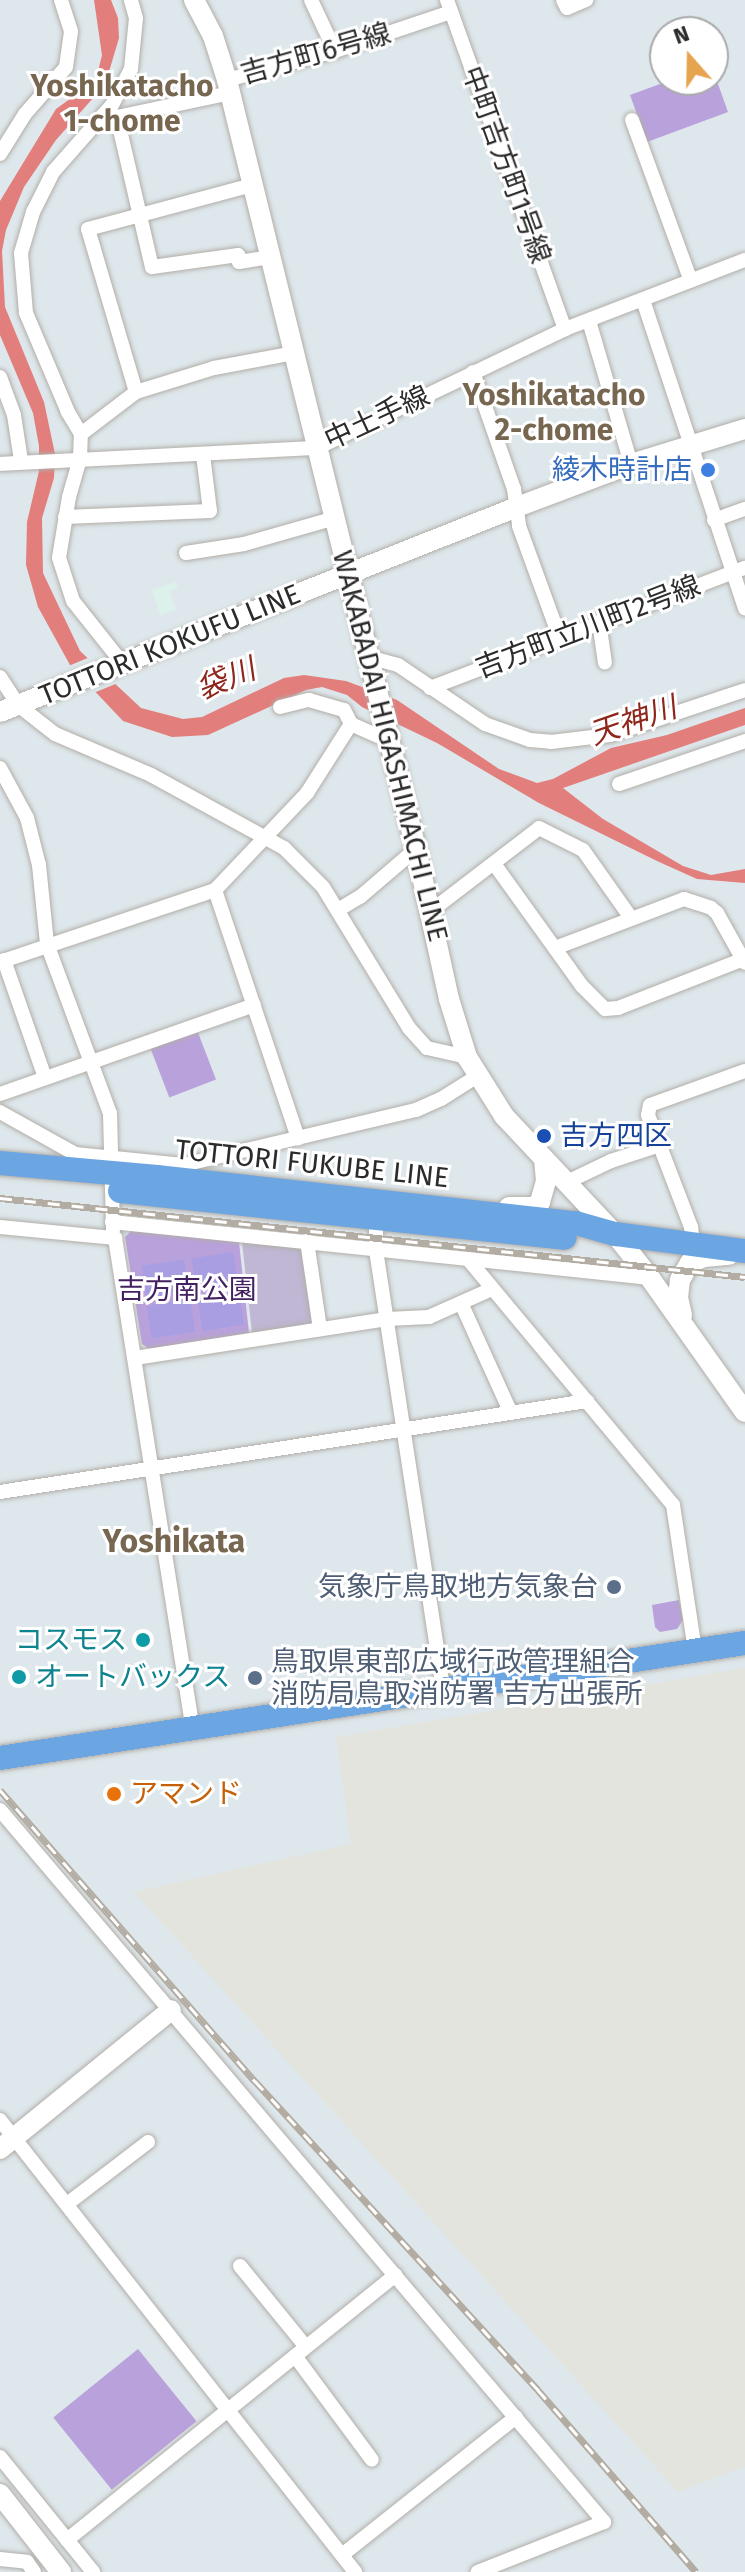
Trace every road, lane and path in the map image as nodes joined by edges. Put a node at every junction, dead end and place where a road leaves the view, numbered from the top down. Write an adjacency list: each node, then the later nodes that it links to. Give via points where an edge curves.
1 (61, 0): 12 (street, via 71,31 66,67 25,114)
2 (131, 0): 10 (street, via 136,18 131,69)
3 (194, 0): 9 (main road, WAKABADAI HIGASHIMACHI LINE, via 213,36)
4 (311, 0): 8 (street)
5 (563, 0): 6 (street, via 567,8)
6 (586, 0)
7 (449, 6): 8 (street, 吉方町6号線); 20 (street, 中町吉方町1号線)
8 (335, 51): 9 (street, 吉方町6号線)
9 (228, 87): 10 (street, 吉方町6号線); 13 (main road, WAKABADAI HIGASHIMACHI LINE)
10 (114, 111): 14 (street); 26 (street, via 53,172 21,253 26,313)
11 (632, 120): 17 (street)
12 (0, 154)
13 (252, 185): 14 (street); 15 (main road, WAKABADAI HIGASHIMACHI LINE)
14 (140, 216): 15 (street, via 152,267 238,255 239,262); 24 (street, via 88,229)
15 (270, 257): 21 (main road, WAKABADAI HIGASHIMACHI LINE)
16 (745, 260): 17 (street, 中土手線)
17 (691, 281): 18 (street, 中土手線)
18 (643, 300): 19 (street, 中土手線); 27 (street)
19 (589, 321): 20 (street, 中土手線); 33 (street)
20 (565, 329): 22 (street, 中土手線)
21 (294, 353): 24 (street, via 214,368); 28 (main road, WAKABADAI HIGASHIMACHI LINE)
22 (473, 372): 28 (street, 中土手線); 34 (street)
23 (0, 377): 31 (street)
24 (136, 392): 26 (street)
25 (745, 429): 27 (main road, TOTTORI KOKUFU LINE)
26 (81, 434): 30 (street)
27 (689, 445): 33 (main road, TOTTORI KOKUFU LINE); 38 (street)
28 (317, 448): 29 (street, 中土手線); 37 (main road, WAKABADAI HIGASHIMACHI LINE)
29 (203, 455): 30 (street, 中土手線); 36 (street, via 210,511)
30 (77, 460): 31 (street, 中土手線); 36 (street)
31 (24, 461): 32 (street, 中土手線)
32 (0, 464)
33 (631, 464): 34 (main road, TOTTORI KOKUFU LINE)
34 (517, 507): 41 (main road, TOTTORI KOKUFU LINE); 44 (street)
35 (745, 509): 38 (street)
36 (65, 517): 47 (street, via 59,558 66,588)
37 (335, 518): 39 (street, via 244,544); 41 (main road, WAKABADAI HIGASHIMACHI LINE)
38 (714, 520): 40 (street)
39 (186, 553)
40 (738, 571): 42 (street); 43 (street, 吉方町立川町2号線)
41 (349, 574): 45 (main road, WAKABADAI HIGASHIMACHI LINE); 47 (main road, TOTTORI KOKUFU LINE)
42 (745, 609)
43 (599, 622): 44 (street, 吉方町立川町2号線); 46 (street)
44 (559, 636): 49 (street, 吉方町立川町2号線)
45 (370, 662): 49 (street, via 398,665); 54 (main road, WAKABADAI HIGASHIMACHI LINE)
46 (605, 663)
47 (121, 665): 52 (main road, TOTTORI KOKUFU LINE)
48 (0, 677): 52 (street)
49 (430, 688): 50 (street, via 485,724 551,742 610,735)
50 (745, 690)
51 (280, 707): 53 (street, via 309,700 344,710)
52 (9, 708): 58 (street, via 151,775)
53 (351, 724): 54 (street); 58 (street, via 307,793)
54 (388, 735): 59 (main road, WAKABADAI HIGASHIMACHI LINE)
55 (745, 741): 57 (street)
56 (0, 768): 65 (street, via 22,804 34,841)
57 (619, 784)
58 (267, 839): 61 (street); 62 (street, via 303,864)
59 (416, 849): 62 (street); 63 (main road, WAKABADAI HIGASHIMACHI LINE)
60 (495, 865): 63 (street); 64 (street, via 535,829 550,832 583,850); 66 (street)
61 (215, 890): 65 (street); 69 (street)
62 (338, 910): 70 (street, via 409,1028 427,1048)
63 (431, 911): 70 (main road, WAKABADAI HIGASHIMACHI LINE)
64 (631, 918): 66 (street); 68 (street, via 678,900 697,902 717,913)
65 (47, 944): 67 (street); 71 (street)
66 (555, 948): 68 (street, via 605,1009)
67 (2, 961): 74 (street)
68 (744, 961)
69 (254, 1005): 71 (street); 77 (street)
70 (467, 1057): 73 (main road, WAKABADAI HIGASHIMACHI LINE)
71 (91, 1062): 74 (street); 81 (street, via 113,1126)
72 (745, 1071): 78 (street, via 650,1105 648,1115)
73 (476, 1077): 77 (street, via 430,1105); 79 (main road, WAKABADAI HIGASHIMACHI LINE)
74 (45, 1078): 75 (street)
75 (0, 1094)
76 (0, 1112): 81 (street)
77 (298, 1138): 81 (street, via 183,1165)
78 (660, 1145): 83 (street); 91 (street)
79 (544, 1159): 83 (main road, WAKABADAI HIGASHIMACHI LINE); 84 (main road, via 544,1195 534,1207)
80 (0, 1163): 81 (main road, TOTTORI FUKUBE LINE)
81 (112, 1174): 82 (main road, TOTTORI FUKUBE LINE); 84 (main road, TOTTORI FUKUBE LINE); 85 (main road, TOTTORI FUKUBE LINE); 86 (street)
82 (0, 1178)
83 (567, 1182): 88 (main road, WAKABADAI HIGASHIMACHI LINE)
84 (457, 1210): 88 (main road, TOTTORI FUKUBE LINE, via 576,1223)
85 (376, 1219): 88 (main road, TOTTORI FUKUBE LINE, via 574,1239); 92 (street)
86 (112, 1222): 89 (street); 90 (street)
87 (0, 1227): 89 (street)
88 (615, 1234): 91 (main road, TOTTORI FUKUBE LINE); 95 (main road, WAKABADAI HIGASHIMACHI LINE)
89 (115, 1238): 101 (street)
90 (307, 1241): 92 (street); 100 (street)
91 (693, 1245): 93 (main road, TOTTORI FUKUBE LINE)
92 (376, 1250): 94 (street); 98 (street)
93 (745, 1252): 99 (main road, via 690,1263 680,1280)
94 (468, 1259): 95 (street); 96 (street)
95 (650, 1278): 99 (main road, WAKABADAI HIGASHIMACHI LINE)
96 (492, 1289): 97 (street); 102 (street)
97 (461, 1303): 98 (street, via 429,1317); 104 (street)
98 (387, 1319): 100 (street); 105 (street)
99 (683, 1321): 103 (main road, WAKABADAI HIGASHIMACHI LINE)
100 (320, 1329): 101 (street)
101 (135, 1358): 106 (street)
102 (587, 1401): 104 (street); 109 (street, via 673,1505)
103 (745, 1412)
104 (511, 1413): 105 (street)
105 (403, 1429): 106 (street); 110 (street)
106 (151, 1468): 107 (street); 111 (street)
107 (0, 1492)
108 (745, 1643): 109 (main road)
109 (695, 1651): 110 (main road)
110 (443, 1690): 111 (main road)
111 (193, 1729): 112 (main road)
112 (4, 1752)
113 (0, 1810): 114 (street)
114 (171, 2010): 117 (main road); 120 (street)
115 (0, 2120): 117 (street)
116 (148, 2142): 118 (street)
117 (7, 2143): 118 (street)
118 (67, 2204): 122 (street)
119 (240, 2266): 121 (street)
120 (395, 2275): 121 (street); 123 (street)
121 (300, 2352): 122 (street); 125 (street)
122 (229, 2409): 127 (street); 128 (street)
123 (516, 2417): 128 (street); 134 (street, via 604,2522)
124 (0, 2457): 127 (street)
125 (372, 2460)
126 (0, 2494): 131 (main road)
127 (67, 2540): 132 (street)
128 (342, 2555): 133 (street)
129 (0, 2559): 130 (street, via 27,2562)
130 (34, 2572)
131 (61, 2572)
132 (93, 2572)
133 (355, 2572)
134 (478, 2572)

